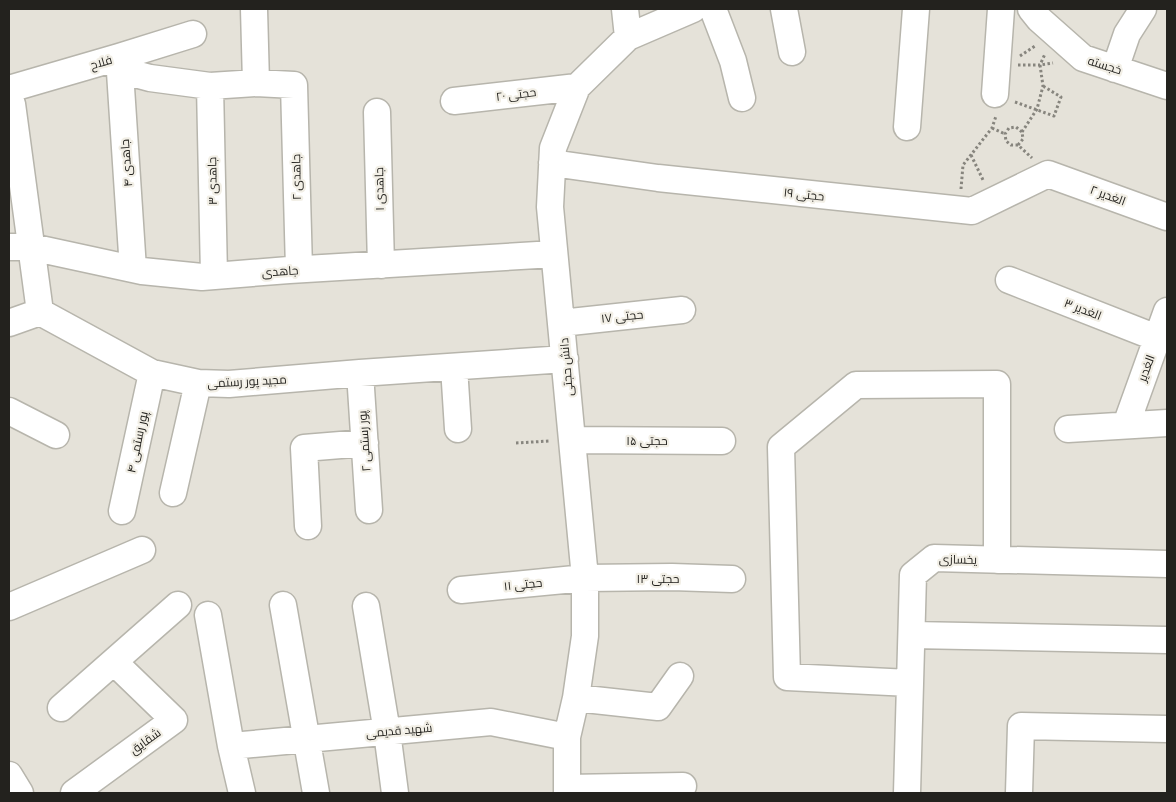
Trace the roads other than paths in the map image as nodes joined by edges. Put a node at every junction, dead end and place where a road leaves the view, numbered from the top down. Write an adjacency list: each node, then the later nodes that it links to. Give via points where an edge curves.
1 (254, 9): 15 (street)
2 (625, 9): 11 (street)
3 (694, 9): 11 (street, دانش حجتی)
4 (713, 9): 21 (street, via 733,61)
5 (784, 9): 12 (street)
6 (916, 9): 25 (street)
7 (1001, 9): 20 (street)
8 (1031, 9): 14 (street, خجسته, via 1039,20 1083,58)
9 (1144, 9): 14 (street, via 1126,34)
10 (193, 34): 13 (street, فلاح)
11 (628, 37): 17 (street, دانش حجتی)
12 (792, 52)
13 (119, 64): 16 (street, via 150,78); 19 (street, فلاح); 33 (street, جاهدی ۴)
14 (1115, 68): 18 (street, خجسته)
15 (256, 83): 16 (street); 34 (street, جاهدی ۲, via 294,85)
16 (210, 86): 35 (street, جاهدی ۳)
17 (577, 86): 23 (street, حجتی ۲۰); 26 (street, دانش حجتی, via 553,148)
18 (1167, 86)
19 (9, 89)
20 (995, 94)
21 (742, 98)
22 (9, 100): 28 (street, via 12,104)
23 (454, 101)
24 (378, 112): 32 (street, جاهدی ۱)
25 (907, 127)
26 (552, 163): 27 (street, حجتی ۱۹, via 658,178 972,211); 31 (street, دانش حجتی, via 550,207)
27 (1048, 174): 29 (street, الغدیر ۲)
28 (15, 181): 30 (street)
29 (1167, 216)
30 (20, 247): 33 (street, جاهدی); 39 (street)
31 (554, 254): 32 (street, جاهدی); 40 (street, دانش حجتی)
32 (381, 265): 34 (street, جاهدی)
33 (133, 269): 35 (street, جاهدی)
34 (299, 269): 35 (street, جاهدی)
35 (214, 276)
36 (1009, 280): 42 (street, الغدیر ۳)
37 (682, 310): 40 (street, حجتی ۱۷)
38 (1167, 310): 42 (street, الغدیر)
39 (40, 312): 41 (street); 46 (street, مجید پور رستمی)
40 (561, 322): 43 (street, دانش حجتی)
41 (9, 323)
42 (1157, 338): 50 (street, الغدیر)
43 (565, 360): 44 (street, مجید پور رستمی); 54 (street, دانش حجتی)
44 (454, 367): 45 (street, مجید پور رستمی); 52 (street)
45 (360, 373): 47 (street, مجید پور رستمی, via 229,384); 56 (street, پور رستمی ۲)
46 (152, 374): 47 (street, مجید پور رستمی); 59 (street, پور رستمی ۴)
47 (198, 383): 57 (street)
48 (9, 411): 53 (street)
49 (1167, 423): 50 (street)
50 (1126, 425): 51 (street)
51 (1068, 429)
52 (458, 430)
53 (56, 435)
54 (572, 440): 55 (street, حجتی ۱۵); 64 (street, دانش حجتی)
55 (722, 441)
56 (364, 443): 58 (street, پور رستمی ۲); 60 (street, via 304,448)
57 (173, 493)
58 (369, 510)
59 (122, 511)
60 (308, 526)
61 (142, 550): 70 (street)
62 (997, 560): 63 (street, یخسازی); 72 (street, یخسازی, via 934,558 913,575); 76 (street, via 997,384 856,385 781,447 786,677)
63 (1167, 564)
64 (585, 578): 65 (street, حجتی ۱۳); 66 (street, حجتی ۱۱); 77 (street, دانش حجتی, via 585,636)
65 (732, 579)
66 (461, 590)
67 (283, 605): 82 (street)
68 (178, 606): 74 (street)
69 (366, 606): 80 (street)
70 (9, 607)
71 (208, 615): 83 (street)
72 (912, 635): 73 (street); 76 (street, یخسازی)
73 (1167, 640)
74 (114, 662): 78 (street); 88 (street, شقایق, via 174,720)
75 (680, 676): 77 (street, via 658,707)
76 (910, 683): 92 (street, یخسازی)
77 (576, 698): 81 (street, دانش حجتی)
78 (61, 708)
79 (1167, 729): 93 (street, via 1021,726)
80 (387, 732): 81 (street, شهید قدیمی, via 491,722); 82 (street, شهید قدیمی); 91 (street)
81 (567, 736): 86 (street, دانش حجتی)
82 (308, 738): 83 (street, شهید قدیمی); 90 (street)
83 (231, 746): 89 (street)
84 (9, 775): 87 (street)
85 (683, 786): 86 (street)
86 (567, 791)
87 (20, 793)
88 (74, 793)
89 (242, 793)
90 (316, 793)
91 (395, 793)
92 (907, 793)
93 (1019, 793)

